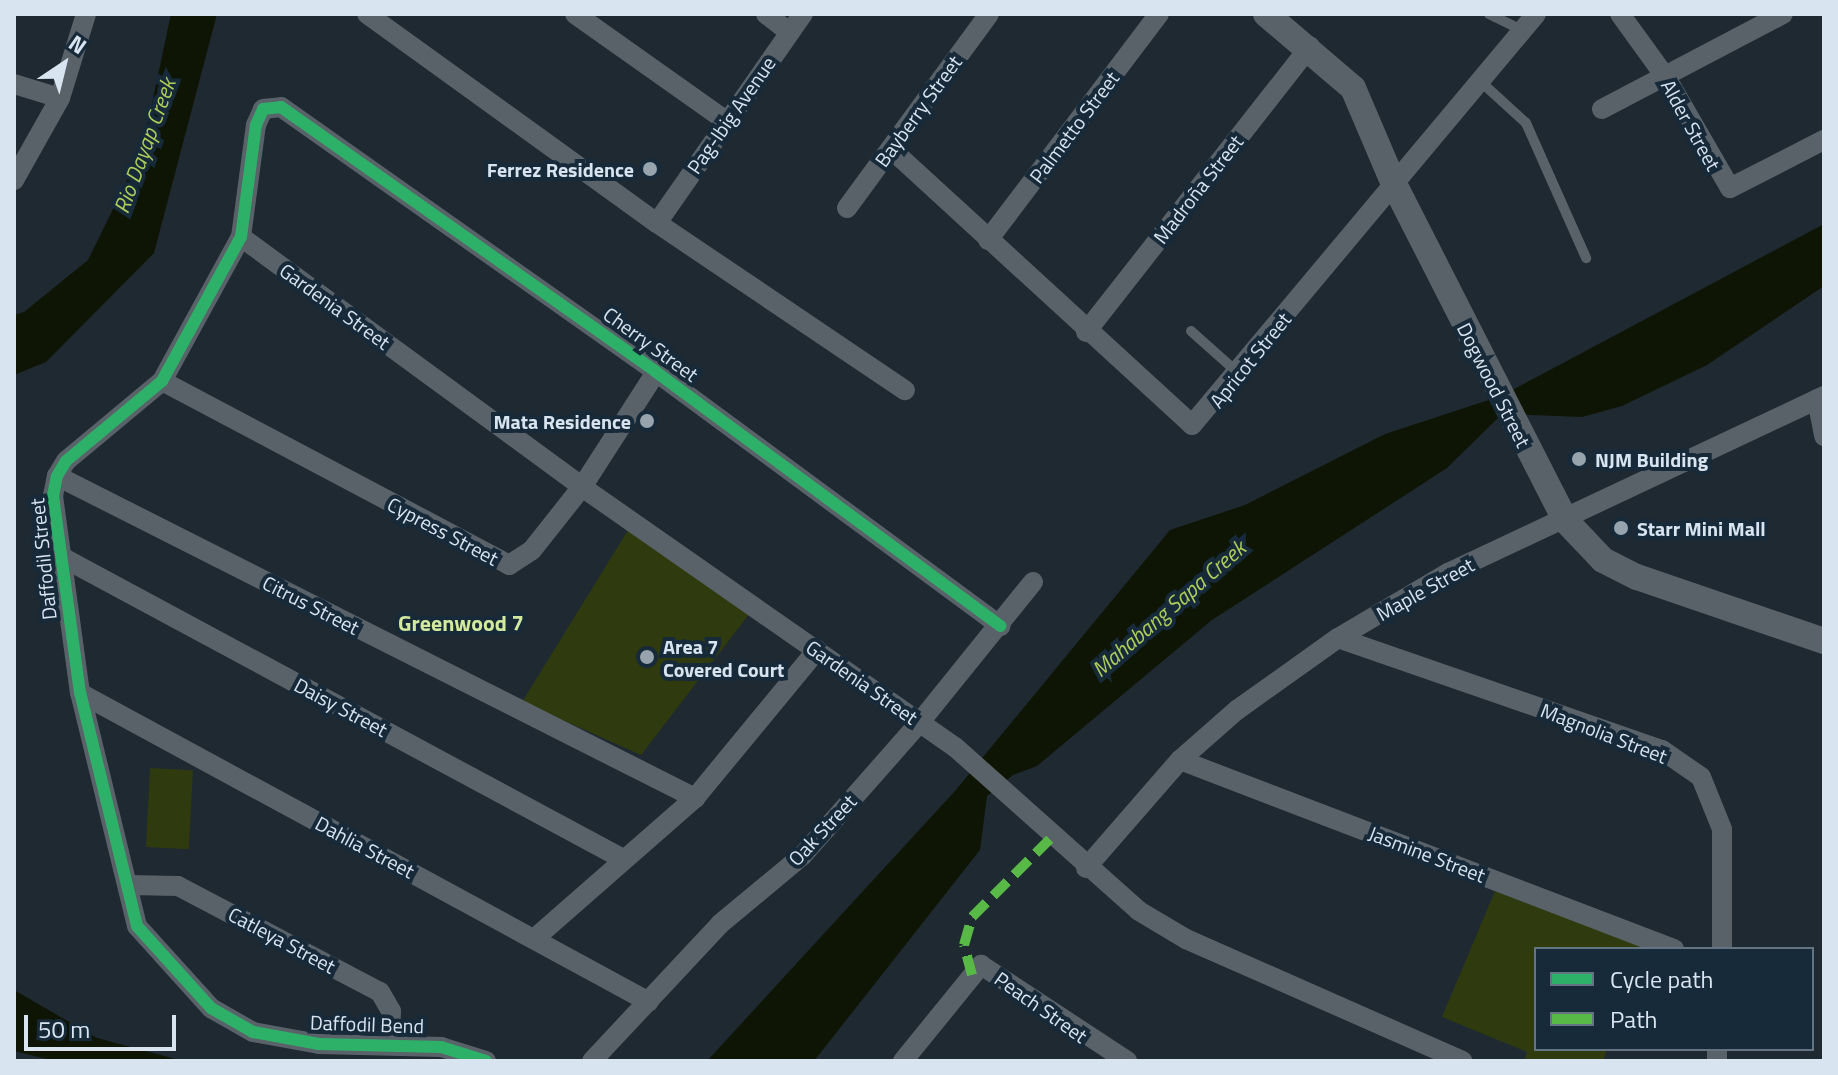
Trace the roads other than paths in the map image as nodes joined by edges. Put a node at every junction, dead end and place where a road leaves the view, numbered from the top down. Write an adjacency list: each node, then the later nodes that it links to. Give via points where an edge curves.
1 (86, 14): 19 (street)
2 (367, 14): 28 (street)
3 (575, 14): 22 (street)
4 (766, 14): 14 (street)
5 (803, 14): 14 (street, Pag-Ibig Avenue)
6 (989, 14): 24 (street, Bayberry Street)
7 (1159, 14): 30 (street, Palmetto Street)
8 (1266, 14): 15 (street, Dogwood Street)
9 (1489, 14): 13 (lane)
10 (1536, 14): 13 (street, Apricot Street)
11 (1620, 14): 16 (street, Alder Street)
12 (1783, 14): 16 (street)
13 (1522, 30): 17 (street, Apricot Street)
14 (789, 32): 22 (street, Pag-Ibig Avenue)
15 (1310, 46): 26 (street, Dogwood Street, via 1353,88); 33 (street, Madroña Street)
16 (1667, 79): 21 (street); 23 (street, Alder Street, via 1730,188)
17 (1480, 81): 26 (street, Apricot Street); 31 (lane, via 1526,123)
18 (14, 84): 19 (street)
19 (60, 98): 25 (street)
20 (271, 105): 29 (street, Daffodil Street, via 256,125); 34 (street, Cherry Street, via 281,107)
21 (1602, 109)
22 (726, 121): 28 (street, Pag-Ibig Avenue)
23 (1824, 140)
24 (891, 149): 27 (street, Bayberry Street); 30 (street, Apricot Street)
25 (14, 180)
26 (1394, 184): 35 (street, Apricot Street); 42 (street, Dogwood Street)
27 (847, 208)
28 (657, 223): 37 (street)
29 (241, 237): 36 (street, Daffodil Street); 41 (street, Gardenia Street)
30 (988, 240): 33 (street, Apricot Street)
31 (1586, 258)
32 (1191, 331): 35 (lane)
33 (1086, 332): 35 (street, Apricot Street, via 1185,423 1201,420)
34 (656, 372): 41 (street, Cypress Street); 45 (street, Cherry Street)
35 (1239, 374)
36 (162, 381): 40 (street, Daffodil Street, via 66,461); 41 (street, Cypress Street, via 509,565 532,550)
37 (905, 390)
38 (1820, 398): 39 (street); 42 (street, Maple Street)
39 (1824, 436)
40 (57, 476): 43 (street, Daffodil Street, via 53,496); 52 (street, Citrus Street)
41 (582, 487): 48 (street, Gardenia Street)
42 (1565, 520): 46 (street, Maple Street, via 1448,573); 47 (street, Dogwood Street, via 1603,560 1637,577)
43 (60, 556): 49 (street, Daffodil Street); 53 (street, Daisy Street)
44 (1033, 582): 45 (street, Oak Street)
45 (1001, 626): 50 (street, Oak Street)
46 (1338, 638): 51 (street, Maple Street, via 1237,710); 58 (street, Magnolia Street, via 1662,750 1701,777 1722,829)
47 (1824, 641)
48 (817, 650): 50 (street, Gardenia Street); 52 (street)
49 (80, 693): 55 (street, Daffodil Street); 56 (street, Dahlia Street)
50 (920, 722): 54 (street, Gardenia Street, via 955,747); 59 (street, Oak Street, via 802,856 720,924)
51 (1180, 760): 54 (street, Maple Street); 57 (street, Jasmine Street)
52 (695, 798): 53 (street)
53 (621, 858): 56 (street)
54 (1086, 868): 66 (street, Gardenia Street, via 1139,911 1186,939)
55 (128, 885): 60 (street, Catleya Street, via 178,886 380,992 391,1011); 60 (street, Daffodil Bend, via 137,926 211,1008 253,1032 319,1044)
56 (534, 939): 59 (street, Dahlia Street)
57 (1669, 947)
58 (1722, 947)
59 (649, 1002): 63 (street, Oak Street)
60 (390, 1044): 62 (street, Daffodil Bend, via 441,1047)
61 (1091, 1053): 64 (street, Peach Street, via 981,965); 65 (street, Peach Street)
62 (486, 1061)
63 (592, 1061)
64 (903, 1061)
65 (1127, 1061)
66 (1462, 1061)

